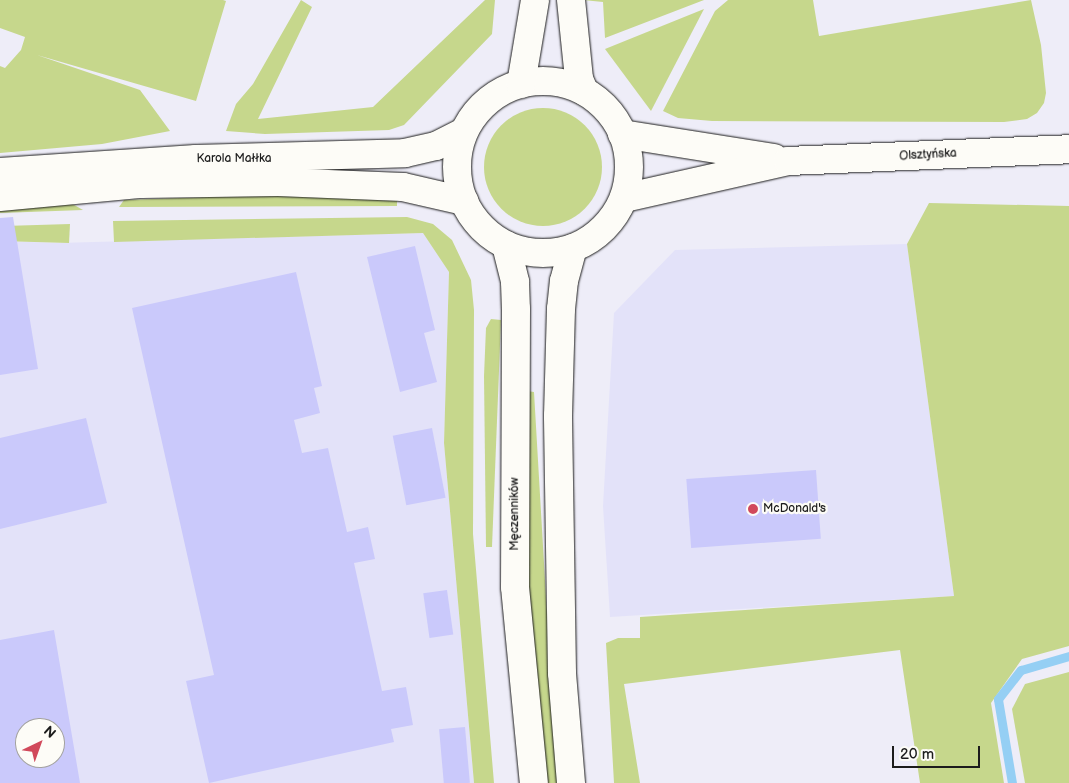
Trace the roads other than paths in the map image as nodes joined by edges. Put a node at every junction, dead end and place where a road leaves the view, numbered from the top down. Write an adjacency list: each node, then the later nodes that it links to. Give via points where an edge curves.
1 (535, 0): 3 (main road)
2 (571, 0): 4 (main road, via 579,80)
3 (521, 84): 4 (main road, via 553,82); 5 (main road, via 506,89 482,107)
4 (584, 91): 6 (main road, via 607,109)
5 (464, 132): 9 (main road, Karola Małłka, via 436,146 405,153 196,159); 12 (main road, via 457,166)
6 (622, 134): 8 (main road, Olsztyńska); 11 (main road, via 629,165)
7 (1069, 149): 8 (main road, Olsztyńska)
8 (788, 161): 11 (main road, Olsztyńska)
9 (0, 172)
10 (0, 197): 12 (main road, Karola Małłka, via 141,184 278,182 403,187)
11 (624, 198): 14 (main road, via 604,228)
12 (464, 200): 13 (main road, via 481,226)
13 (506, 244): 14 (main road, via 539,253); 15 (main road, Męczenników, via 515,282 516,309 515,587)
14 (573, 248): 16 (main road, via 561,310 558,416 562,673)
15 (534, 783)
16 (571, 783)

